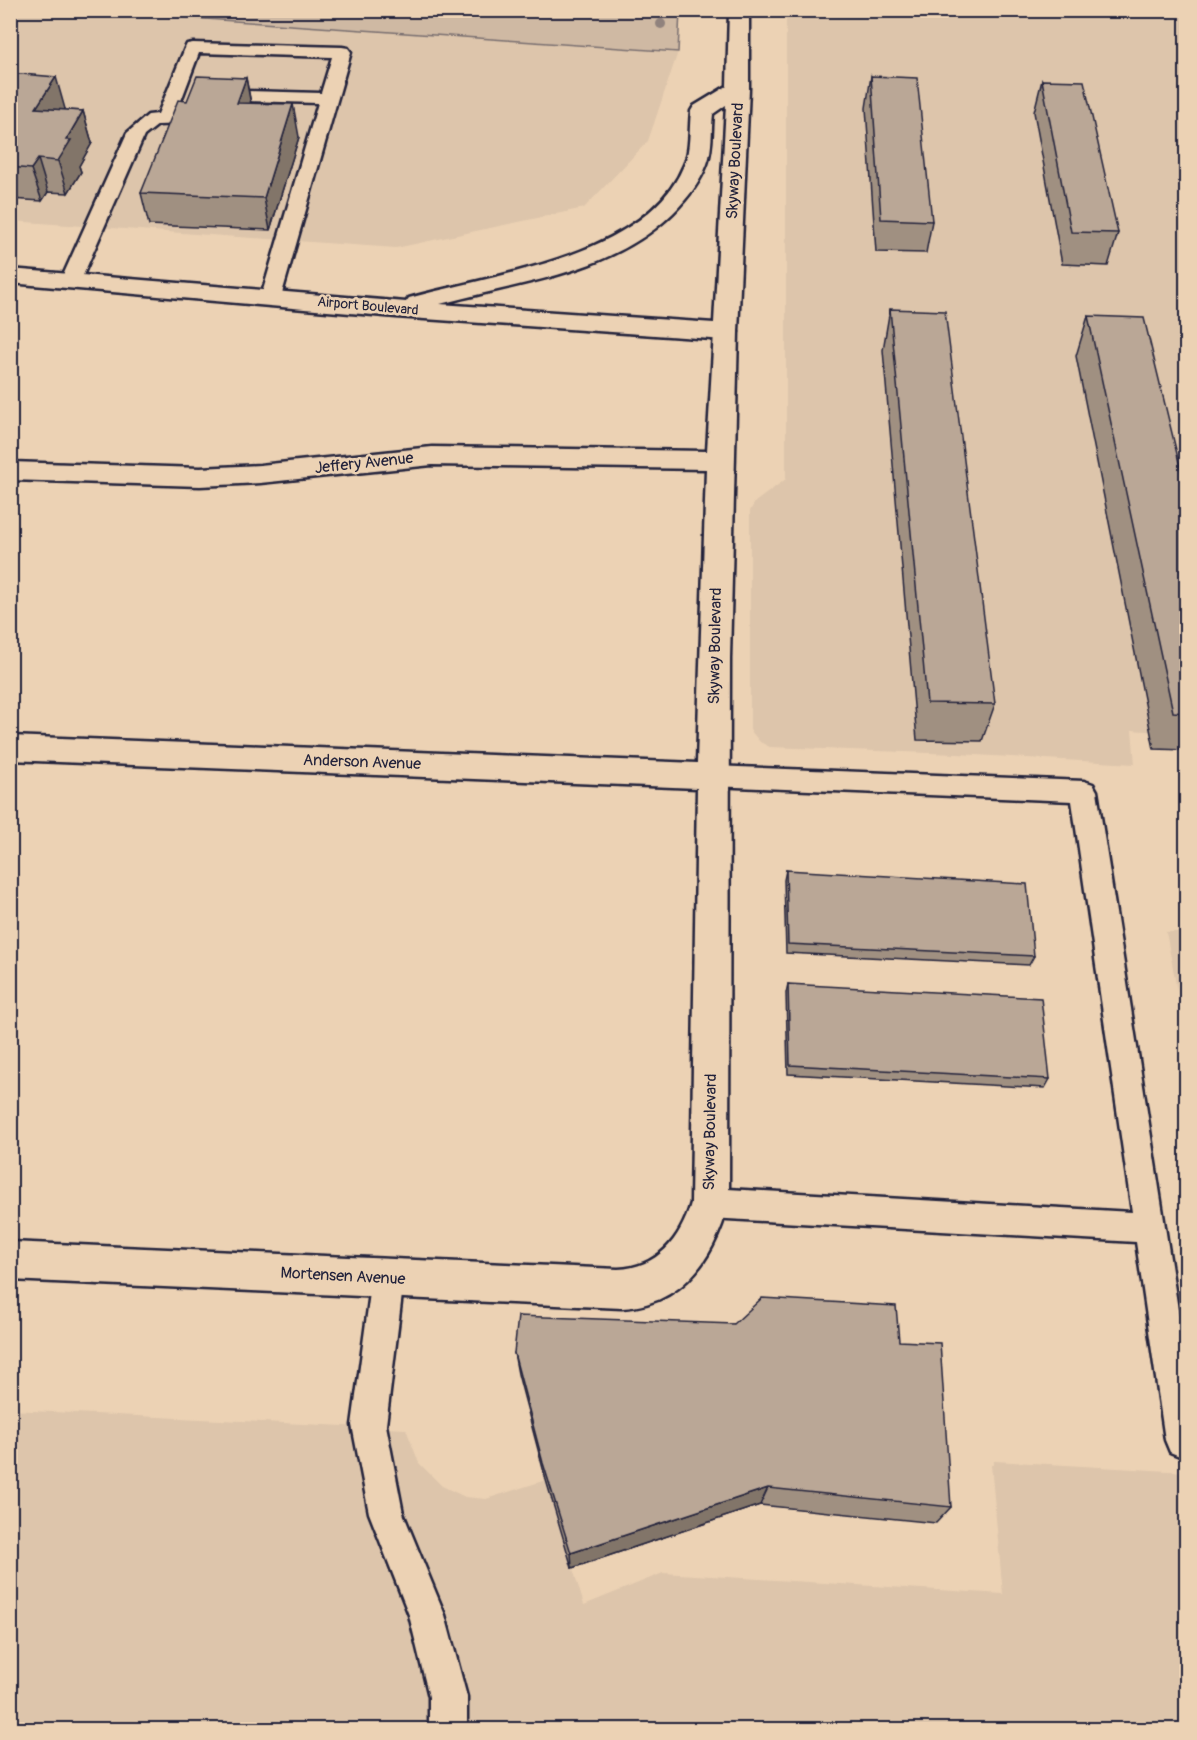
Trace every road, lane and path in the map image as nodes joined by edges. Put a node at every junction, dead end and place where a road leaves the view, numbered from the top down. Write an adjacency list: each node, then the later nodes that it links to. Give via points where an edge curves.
1 (740, 10): 2 (street, Skyway Boulevard)
2 (738, 89): 12 (street, via 702,111 697,160 686,185 658,216 629,238 548,272); 13 (street, Skyway Boulevard)
3 (175, 94): 4 (lane); 4 (lane, via 193,48 342,52); 5 (lane)
4 (329, 98): 8 (lane)
5 (165, 119): 6 (lane); 10 (lane, via 154,119 136,133)
6 (198, 120)
7 (299, 123): 8 (lane)
8 (322, 124): 11 (lane)
9 (10, 276): 10 (street, Airport Boulevard)
10 (71, 280): 11 (street, Airport Boulevard)
11 (272, 297): 12 (street, Airport Boulevard)
12 (396, 309): 13 (street, Airport Boulevard)
13 (726, 332): 14 (street, Skyway Boulevard)
14 (719, 460): 15 (street, Jeffery Avenue, via 432,456 200,477); 17 (street, Skyway Boulevard)
15 (10, 471)
16 (10, 748): 17 (street, Anderson Avenue)
17 (713, 776): 18 (street, Skyway Boulevard); 19 (lane, via 1084,791)
18 (710, 1203): 19 (lane); 21 (street, Skyway Boulevard, via 698,1240)
19 (1149, 1228): 23 (lane)
20 (10, 1261): 22 (street, Mortensen Avenue)
21 (672, 1271): 22 (street, Mortensen Avenue, via 634,1287 601,1288)
22 (388, 1278): 24 (lane, via 369,1425 386,1512 427,1615 447,1697)
23 (1182, 1440)
24 (448, 1730)

